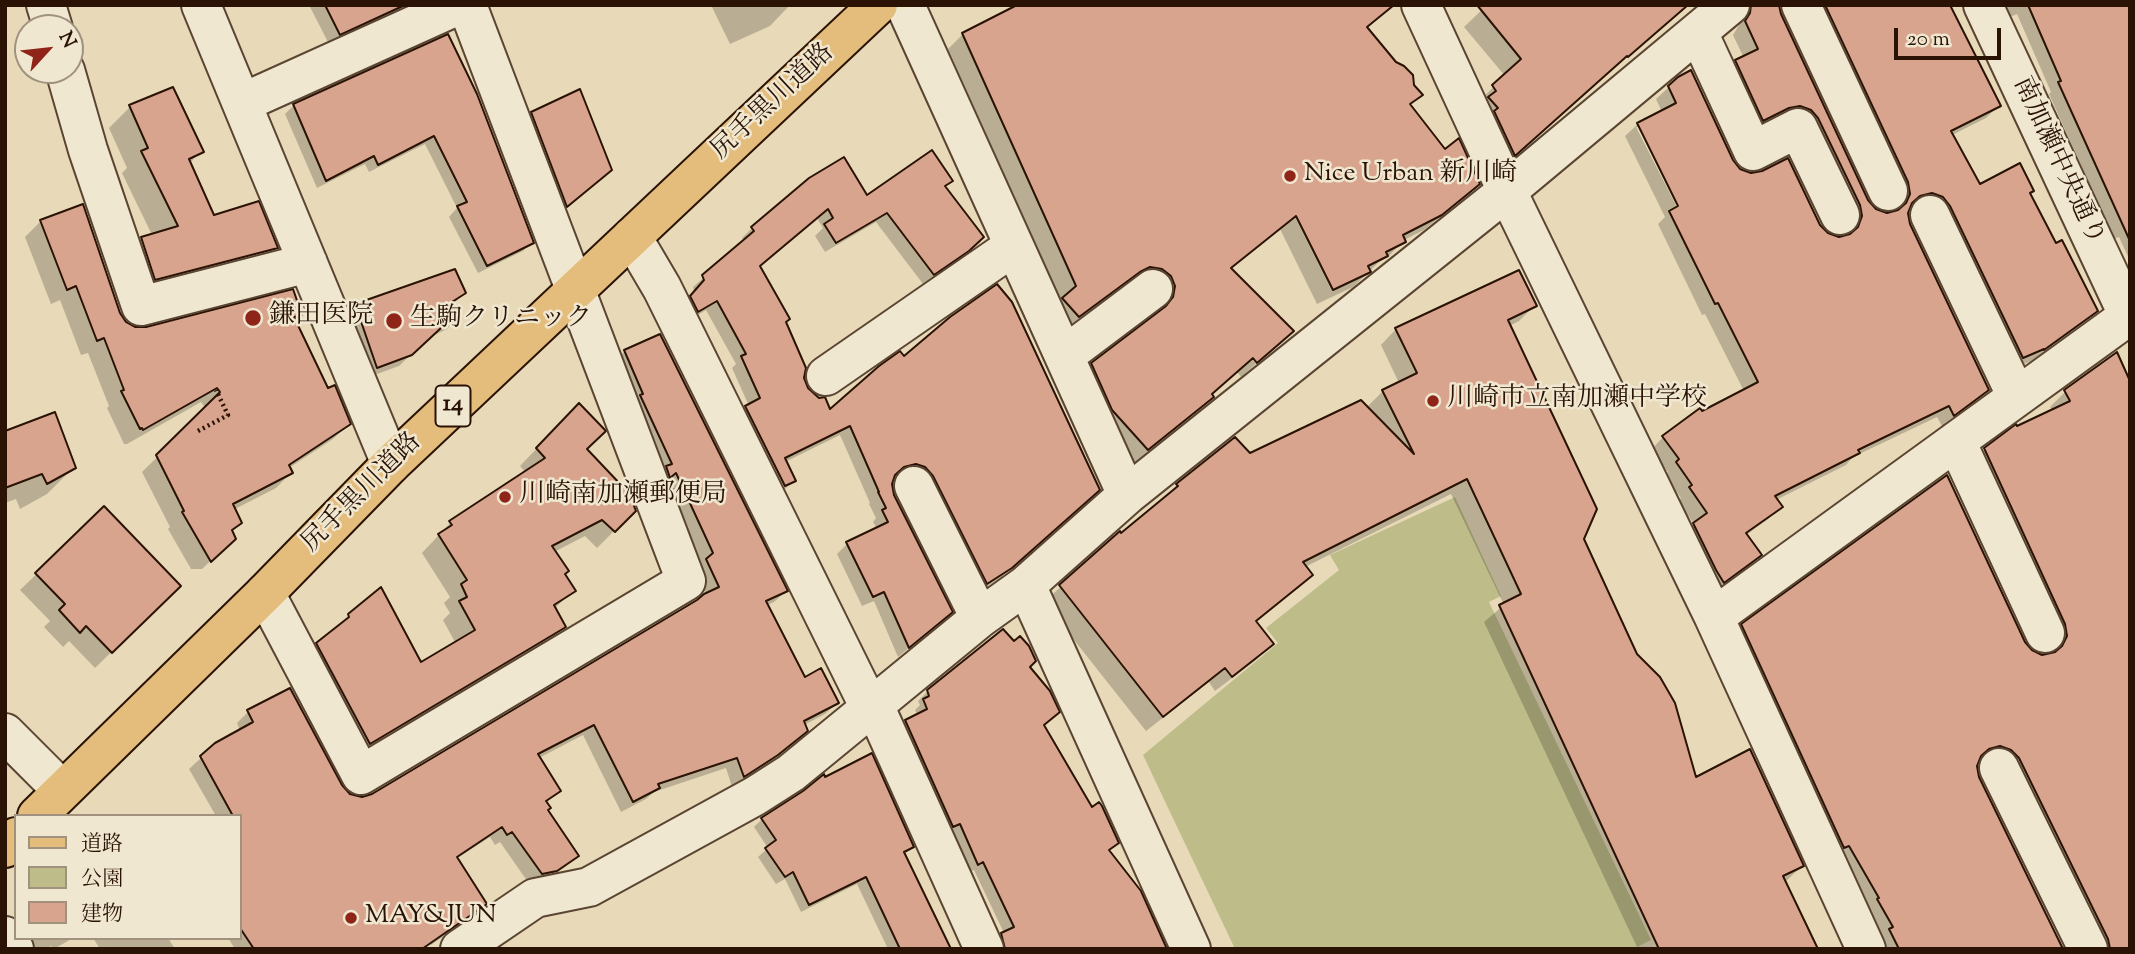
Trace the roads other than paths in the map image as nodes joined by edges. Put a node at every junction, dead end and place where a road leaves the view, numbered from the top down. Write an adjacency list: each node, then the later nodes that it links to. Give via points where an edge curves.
1 (201, 5): 12 (street)
2 (459, 5): 12 (street)
3 (467, 5): 21 (street)
4 (878, 5): 17 (main road, 尻手黒川道路 / 14)
5 (905, 5): 18 (street)
6 (1421, 5): 13 (street)
7 (1730, 5): 10 (street)
8 (1801, 5): 14 (street)
9 (1983, 5): 22 (street, 南加瀬中央通り)
10 (1698, 32): 13 (street); 15 (street, via 1754,151 1798,128)
11 (69, 84): 19 (street, via 141,306)
12 (242, 103): 19 (street)
13 (1507, 191): 29 (street); 32 (street)
14 (1888, 191)
15 (1840, 215)
16 (1930, 215): 25 (street)
17 (632, 237): 21 (main road, 尻手黒川道路 / 14); 35 (street)
18 (1014, 246): 23 (street); 24 (street)
19 (308, 263): 27 (street)
20 (1153, 289): 23 (street)
21 (576, 291): 27 (main road, 尻手黒川道路 / 14); 31 (street, via 686,581 361,775)
22 (2129, 316): 25 (street)
23 (1064, 356): 29 (street)
24 (826, 376)
25 (2017, 397): 26 (street)
26 (1956, 441): 32 (street); 34 (street)
27 (391, 464): 31 (main road, 尻手黒川道路 / 14)
28 (914, 486): 33 (street)
29 (1126, 495): 30 (street)
30 (1026, 585): 33 (street); 43 (street)
31 (265, 593): 38 (main road, 尻手黒川道路 / 14)
32 (1714, 617): 44 (street)
33 (980, 618): 35 (street)
34 (2045, 633)
35 (872, 706): 41 (street, via 791,773 755,796 589,887 535,898); 42 (street)
36 (5, 733): 38 (street)
37 (1999, 768): 45 (street)
38 (49, 803)
39 (5, 936): 40 (street)
40 (14, 949)
41 (460, 949)
42 (984, 949)
43 (1191, 949)
44 (1866, 949)
45 (2088, 949)

